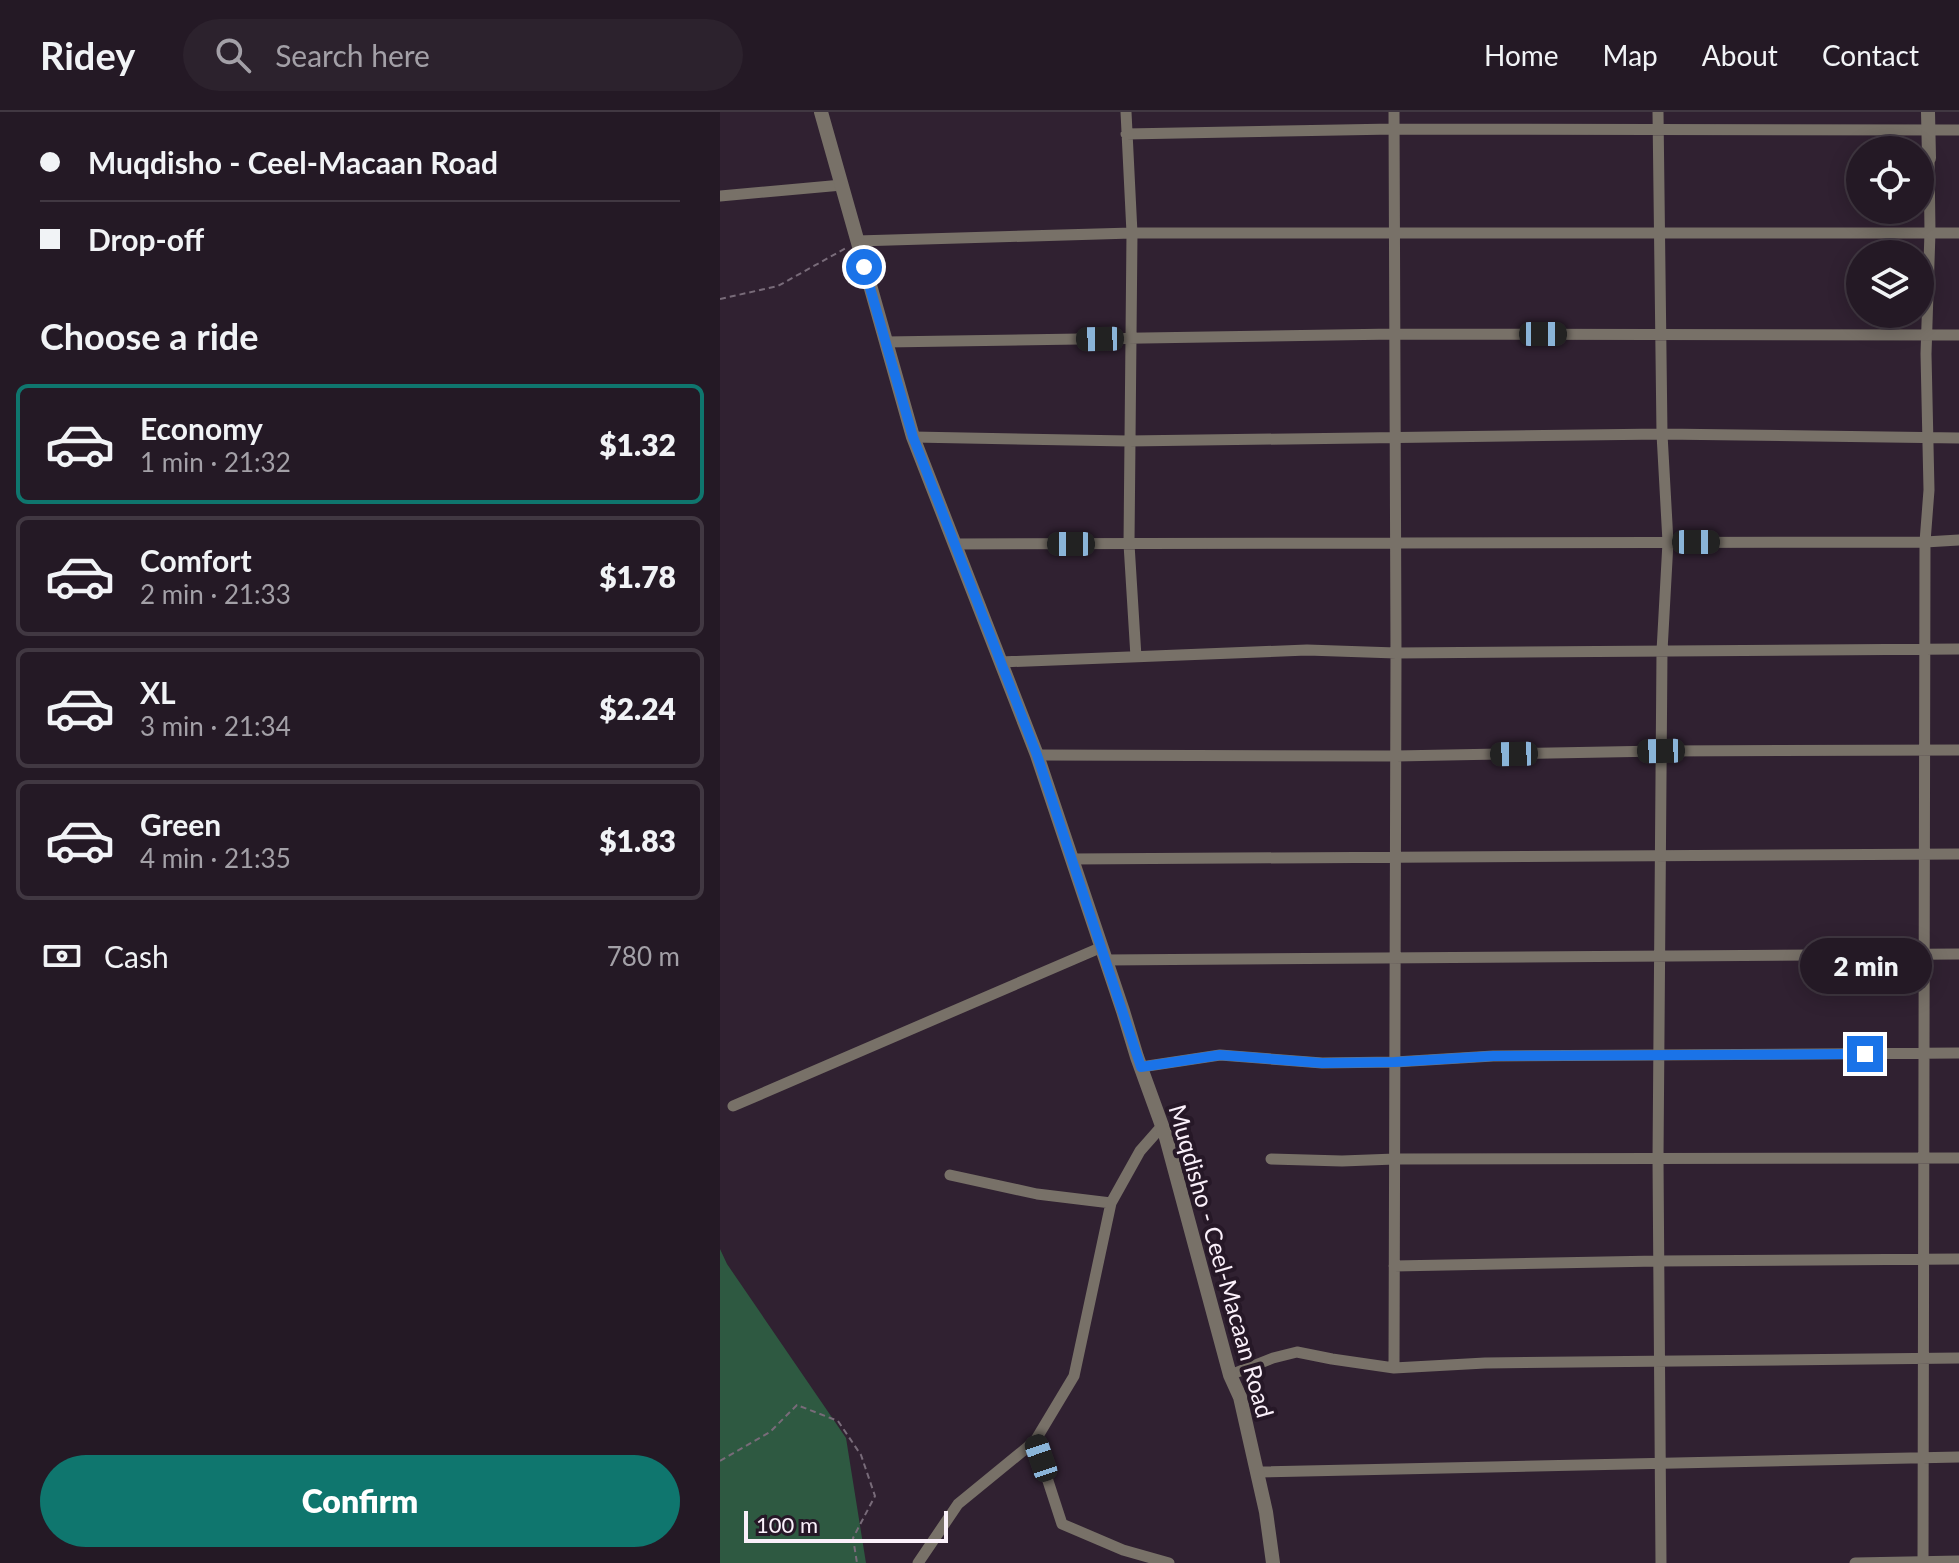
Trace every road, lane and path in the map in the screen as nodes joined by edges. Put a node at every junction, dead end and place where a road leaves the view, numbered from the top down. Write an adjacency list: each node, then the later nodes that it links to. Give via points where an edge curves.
1 (821, 112): 12 (street, Muqdisho - Ceel-Macaan Road)
2 (1126, 112): 10 (street)
3 (1394, 112): 6 (street)
4 (1658, 112): 7 (street)
5 (1928, 112): 8 (street)
6 (1394, 129): 7 (street); 10 (street); 18 (street)
7 (1659, 129): 8 (street); 19 (street)
8 (1928, 130): 9 (street); 11 (street)
9 (1959, 130)
10 (1126, 134): 16 (street)
11 (1928, 136)
12 (842, 185): 13 (street); 20 (street, Muqdisho - Ceel-Macaan Road)
13 (720, 196)
14 (1930, 224): 15 (street)
15 (1930, 232): 17 (street); 19 (street); 24 (street)
16 (1132, 233): 18 (street); 20 (street); 26 (street)
17 (1959, 233)
18 (1394, 234): 19 (street); 22 (street)
19 (1660, 234): 23 (street)
20 (857, 241): 21 (path, via 778,286); 27 (street, Muqdisho - Ceel-Macaan Road)
21 (720, 299)
22 (1395, 334): 23 (street); 26 (street); 30 (street)
23 (1661, 334): 24 (street); 28 (street)
24 (1927, 334): 25 (street); 31 (street)
25 (1959, 335)
26 (1130, 339): 27 (street); 33 (street)
27 (886, 342): 29 (street, Muqdisho - Ceel-Macaan Road)
28 (1662, 434): 30 (street); 31 (street); 35 (street)
29 (913, 437): 33 (street); 38 (street, Muqdisho - Ceel-Macaan Road)
30 (1395, 437): 33 (street); 37 (street)
31 (1928, 438): 32 (street); 36 (street)
32 (1959, 438)
33 (1128, 441): 39 (street)
34 (1959, 540): 36 (street)
35 (1668, 542): 36 (street); 37 (street); 42 (street)
36 (1925, 542): 41 (street)
37 (1395, 543): 39 (street); 43 (street)
38 (955, 544): 39 (street); 45 (street, Muqdisho - Ceel-Macaan Road)
39 (1129, 544): 44 (street)
40 (1959, 649): 41 (street)
41 (1925, 650): 42 (street); 46 (street)
42 (1662, 651): 43 (street); 48 (street)
43 (1396, 653): 44 (street, via 1307,650); 50 (street)
44 (1136, 657): 45 (street)
45 (1001, 662): 49 (street, Muqdisho - Ceel-Macaan Road)
46 (1925, 750): 47 (street); 48 (street); 51 (street)
47 (1959, 750)
48 (1661, 751): 50 (street); 53 (street)
49 (1037, 755): 50 (street); 55 (street, Muqdisho - Ceel-Macaan Road)
50 (1396, 756): 54 (street)
51 (1925, 854): 52 (street); 53 (street); 57 (street)
52 (1959, 854)
53 (1660, 855): 54 (street); 59 (street)
54 (1395, 857): 55 (street); 60 (street)
55 (1072, 859): 56 (street, Muqdisho - Ceel-Macaan Road)
56 (1104, 953): 60 (street); 65 (street, Muqdisho - Ceel-Macaan Road); 66 (street)
57 (1924, 954): 58 (street); 59 (street); 62 (street)
58 (1959, 954)
59 (1659, 956): 60 (street); 63 (street)
60 (1395, 958): 64 (street)
61 (1959, 1053): 62 (street)
62 (1924, 1054): 63 (street); 68 (street)
63 (1658, 1055): 64 (street); 72 (street)
64 (1395, 1062): 65 (street, via 1220,1055); 71 (street)
65 (1141, 1067): 67 (street, Muqdisho - Ceel-Macaan Road)
66 (733, 1106)
67 (1162, 1126): 74 (street, via 1140,1151); 83 (street, Muqdisho - Ceel-Macaan Road)
68 (1923, 1158): 69 (street); 72 (street); 75 (street)
69 (1959, 1158)
70 (1271, 1159): 71 (street)
71 (1395, 1159): 72 (street); 78 (street)
72 (1658, 1159): 77 (street)
73 (950, 1175): 74 (street)
74 (1111, 1203): 84 (street, via 1074,1376)
75 (1923, 1259): 76 (street); 77 (street); 79 (street)
76 (1959, 1259)
77 (1658, 1261): 78 (street); 81 (street)
78 (1394, 1266): 82 (street)
79 (1923, 1358): 80 (street); 81 (street); 85 (street)
80 (1959, 1358)
81 (1659, 1362): 82 (street); 88 (street)
82 (1394, 1368): 83 (street, via 1297,1352)
83 (1230, 1375): 89 (street, Muqdisho - Ceel-Macaan Road)
84 (1035, 1441): 93 (street, via 958,1504); 94 (street, via 1062,1524)
85 (1922, 1457): 86 (street); 88 (street); 91 (street)
86 (1959, 1457)
87 (720, 1461): 92 (path, via 770,1432 797,1405 838,1421 861,1455 875,1496 853,1538)
88 (1660, 1462): 89 (street); 96 (street)
89 (1257, 1472): 95 (street, Muqdisho - Ceel-Macaan Road)
90 (1959, 1561): 91 (street)
91 (1923, 1562): 97 (street)
92 (857, 1563)
93 (918, 1563)
94 (1169, 1563)
95 (1273, 1563)
96 (1661, 1563)
97 (1855, 1563)

